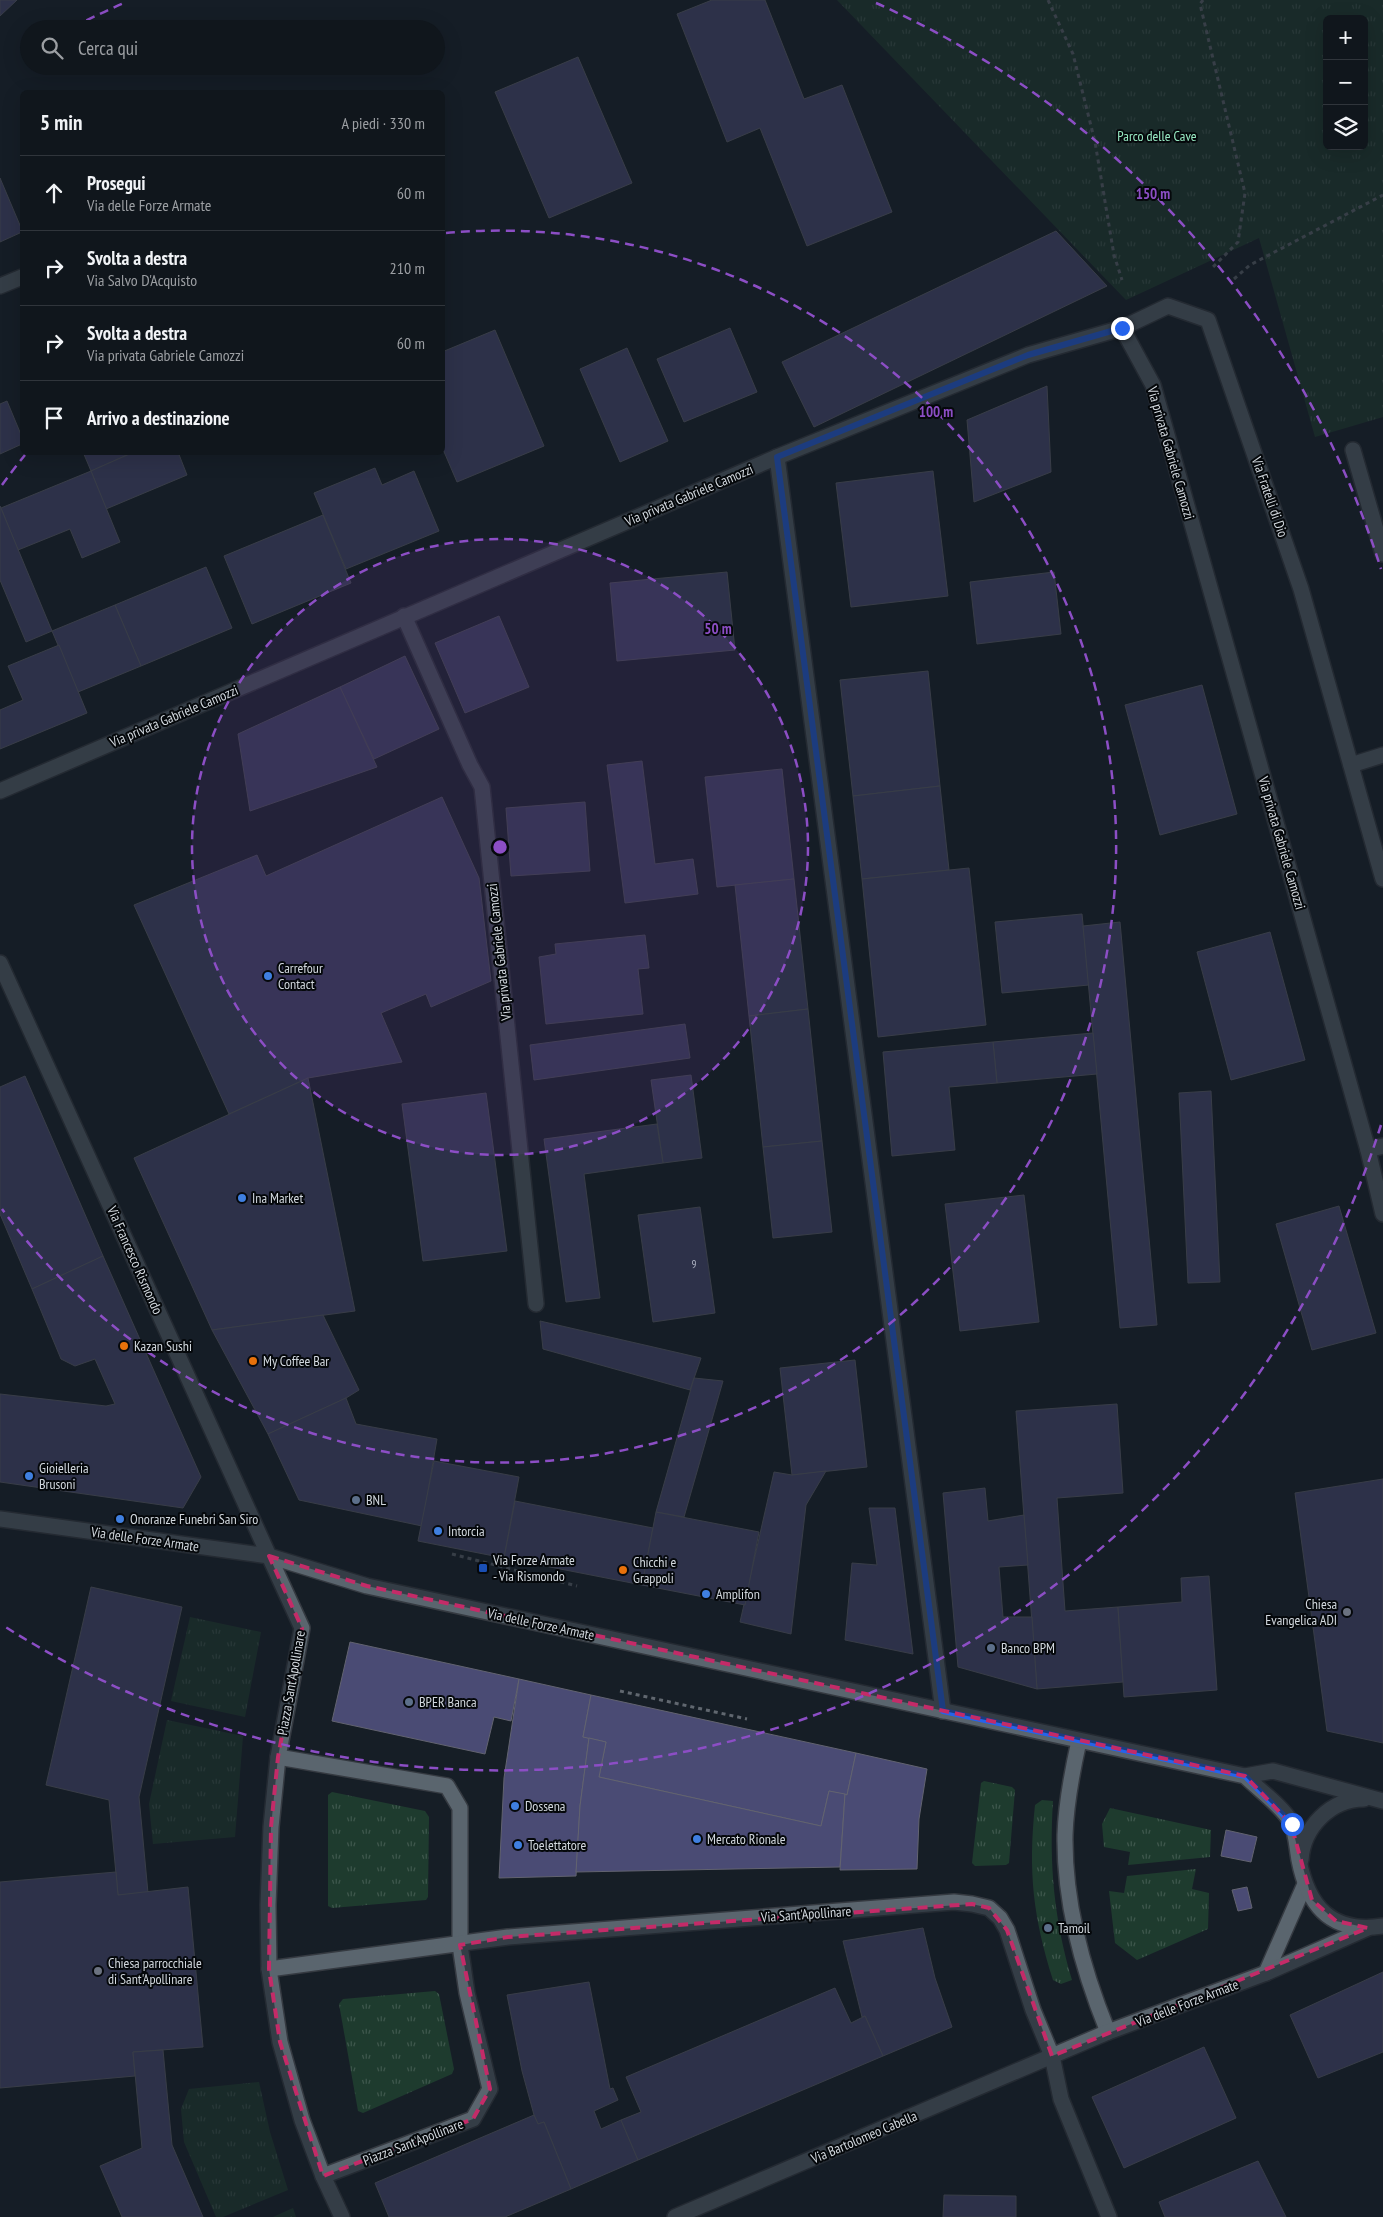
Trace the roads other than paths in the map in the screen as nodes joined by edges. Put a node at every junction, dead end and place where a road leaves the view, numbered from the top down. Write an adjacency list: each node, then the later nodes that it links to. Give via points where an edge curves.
1 (20, 278): 2 (street)
2 (0, 286)
3 (1122, 328): 5 (street, Via privata Gabriele Camozzi, via 1028,355); 9 (street, Via Fratelli di Dio, via 1168,306 1208,320 1301,589); 14 (street, Via privata Gabriele Camozzi, via 1153,385)
4 (1353, 450): 6 (street)
5 (777, 457): 7 (street, Via privata Gabriele Camozzi); 19 (street)
6 (1383, 554)
7 (404, 616): 10 (street, Via privata Gabriele Camozzi); 16 (street, Via privata Gabriele Camozzi, via 482,787)
8 (1383, 755): 9 (street)
9 (1351, 765): 11 (street, Via Fratelli di Dio)
10 (0, 791)
11 (1383, 879)
12 (0, 963): 18 (street, Via Francesco Rismondo)
13 (1383, 1146): 14 (street)
14 (1368, 1150): 15 (street, Via privata Gabriele Camozzi)
15 (1383, 1214)
16 (536, 1304)
17 (0, 1519): 18 (street, Via delle Forze Armate)
18 (269, 1556): 19 (street, Via delle Forze Armate, via 367,1586); 21 (street, Piazza Sant'Apollinare, via 302,1628)
19 (943, 1711): 20 (street, Via delle Forze Armate)
20 (1080, 1741): 22 (street, Via delle Forze Armate); 30 (street, via 1068,1796 1066,1863 1080,1950)
21 (278, 1757): 27 (street, Piazza Sant'Apollinare, via 447,1786 460,1808); 28 (street, Piazza Sant'Apollinare, via 271,1827)
22 (1245, 1776): 23 (street, Via delle Forze Armate, via 1273,1772); 24 (street, Via delle Forze Armate, via 1292,1824)
23 (1378, 1800): 24 (street, Via delle Forze Armate, via 1357,1799 1341,1803 1321,1817 1306,1836)
24 (1301, 1869): 25 (street, Via delle Forze Armate)
25 (1304, 1884): 26 (street, Via delle Forze Armate, via 1322,1912 1352,1927); 29 (street)
26 (1376, 1927): 29 (street, Via delle Forze Armate)
27 (460, 1945): 28 (street); 31 (street, Via Sant'Apollinare, via 528,1936 954,1902 972,1904 989,1908 1004,1924); 32 (street, Piazza Sant'Apollinare, via 467,1993 490,2089 473,2119)
28 (269, 1969): 32 (street, Piazza Sant'Apollinare, via 280,2042 302,2120)
29 (1266, 1973): 30 (street, Via delle Forze Armate)
30 (1108, 2032): 31 (street, Via delle Forze Armate)
31 (1052, 2056): 34 (street, Via Bartolomeo Cabella); 35 (street, Via Sant'Apollinare, via 1061,2099)
32 (323, 2176): 33 (street, Piazza Sant'Apollinare)
33 (342, 2217)
34 (675, 2217)
35 (1109, 2217)

